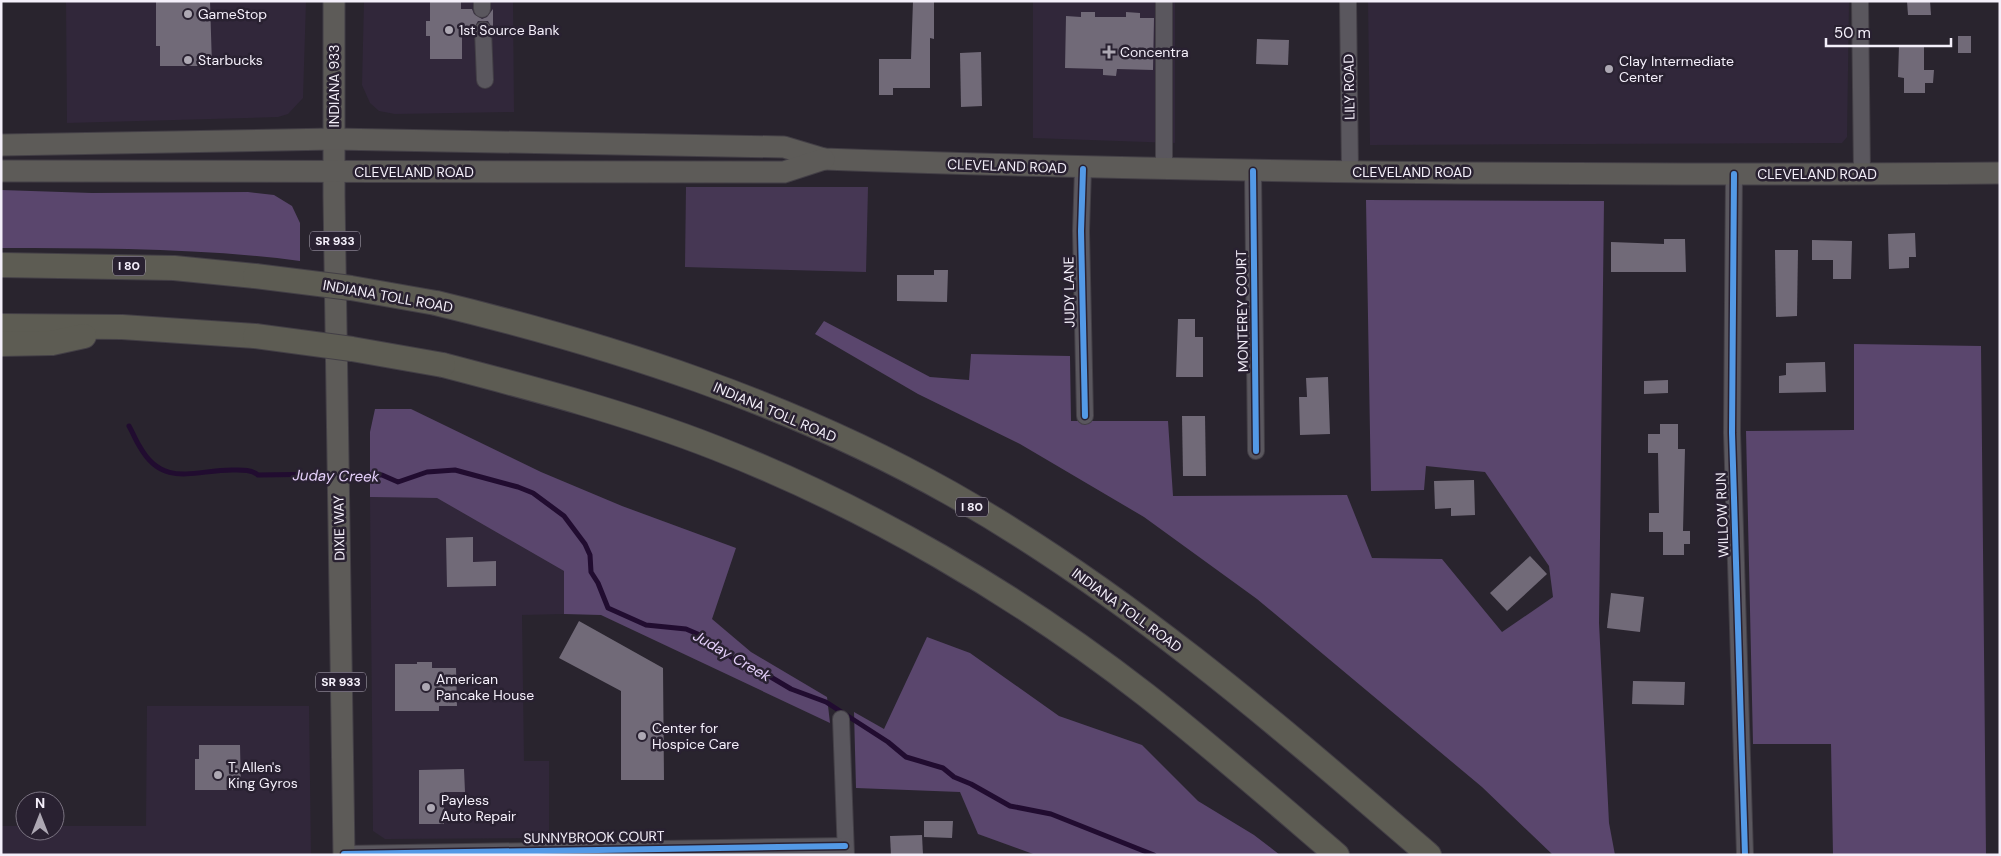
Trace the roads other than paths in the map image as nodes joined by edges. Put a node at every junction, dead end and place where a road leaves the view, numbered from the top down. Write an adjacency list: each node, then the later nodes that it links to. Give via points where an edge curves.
1 (334, 1): 7 (main road, INDIANA 933 / SR 933)
2 (1164, 1): 11 (street)
3 (1348, 1): 15 (street, LILY ROAD)
4 (1860, 1): 18 (street)
5 (483, 30): 6 (street)
6 (485, 80)
7 (334, 139): 8 (main road, CLEVELAND ROAD); 9 (main road, CLEVELAND ROAD, via 784,147); 13 (main road, INDIANA 933 / SR 933)
8 (1, 145)
9 (824, 159): 10 (main road, CLEVELAND ROAD); 13 (main road, CLEVELAND ROAD, via 784,172)
10 (1083, 169): 11 (main road, CLEVELAND ROAD); 23 (street, JUDY LANE, via 1081,241)
11 (1164, 170): 14 (main road, CLEVELAND ROAD)
12 (1, 171): 13 (main road, CLEVELAND ROAD)
13 (334, 171): 27 (main road, DIXIE WAY / SR 933)
14 (1253, 171): 15 (main road, CLEVELAND ROAD); 24 (street, MONTEREY COURT)
15 (1350, 172): 17 (main road, CLEVELAND ROAD)
16 (2000, 173): 18 (main road, CLEVELAND ROAD)
17 (1734, 174): 18 (main road, CLEVELAND ROAD); 30 (street, WILLOW RUN, via 1732,433)
18 (1862, 174)
19 (1, 265): 29 (highway, INDIANA TOLL ROAD / I 80, bridge, via 174,268 351,288 436,303 520,323 662,366 765,406 948,492 1051,556 1166,636 1254,705)
20 (1, 326): 21 (highway)
21 (122, 327): 22 (highway, via 52,343); 28 (highway, bridge, via 256,336 443,365 602,409 715,448 792,481 886,526 991,587 1076,644 1221,755)
22 (1, 344)
23 (1085, 416)
24 (1256, 451)
25 (841, 720): 26 (street)
26 (846, 850): 27 (street, SUNNYBROOK COURT)
27 (344, 854)
28 (1337, 855)
29 (1429, 855)
30 (1744, 855)

